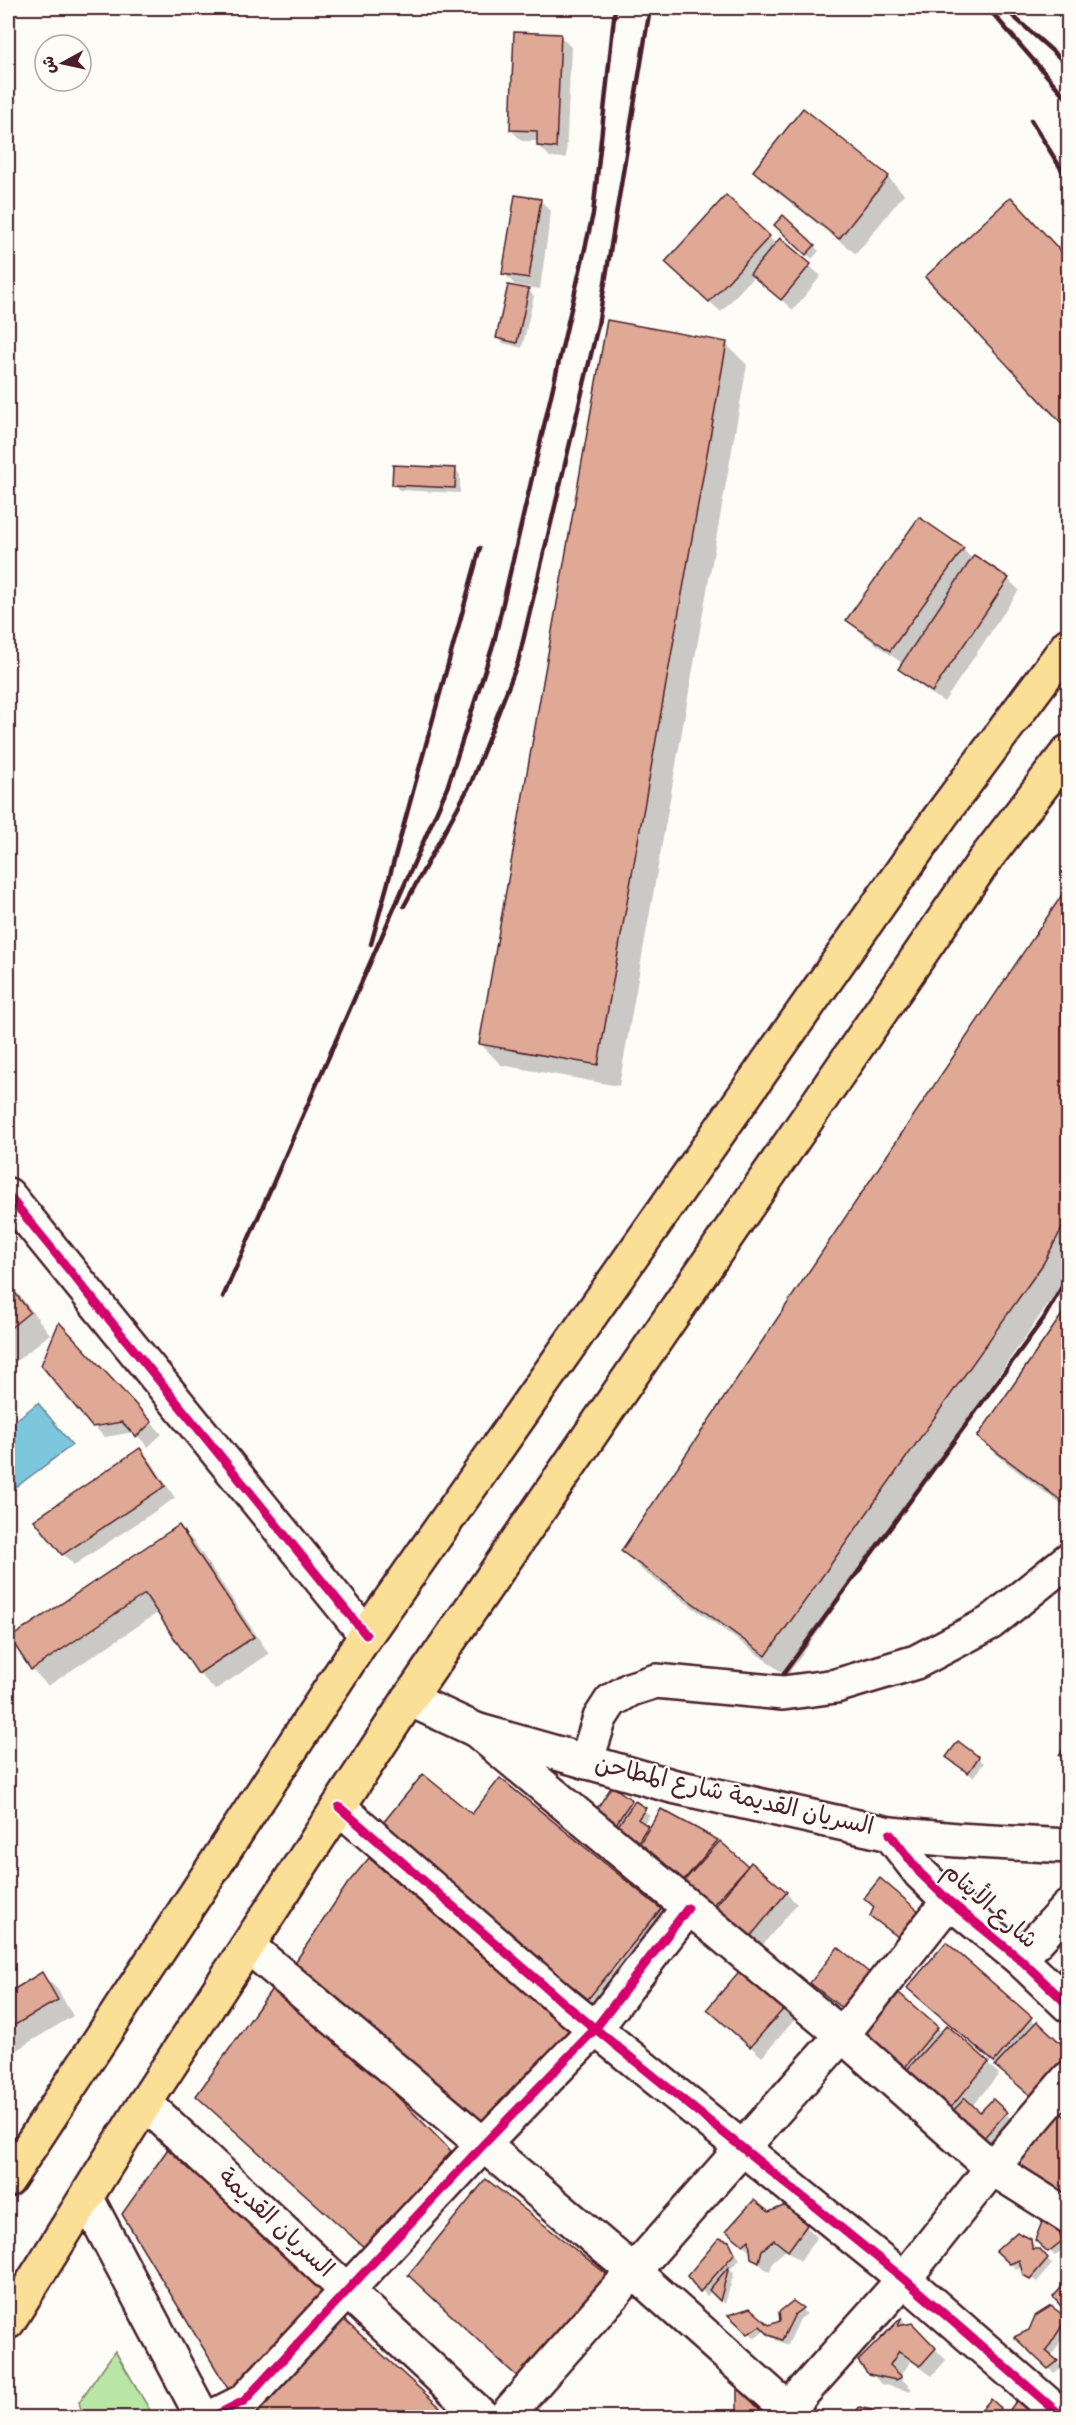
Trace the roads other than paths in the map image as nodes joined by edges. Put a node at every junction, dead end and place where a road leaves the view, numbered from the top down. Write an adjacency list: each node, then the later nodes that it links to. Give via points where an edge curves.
1 (1068, 645): 5 (main road, via 940,817)
2 (1068, 752): 6 (main road, via 984,861)
3 (8, 1195): 5 (street)
4 (1068, 1560): 8 (street, via 990,1623 916,1662 836,1686 783,1693 656,1681 631,1689 611,1701 600,1718)
5 (366, 1635): 25 (main road)
6 (409, 1700): 7 (street, السريان القديمة شارع المطاحن); 9 (main road)
7 (476, 1730): 8 (street, السريان القديمة شارع المطاحن); 14 (street)
8 (586, 1762): 10 (street, السريان القديمة شارع المطاحن, via 672,1786)
9 (339, 1808): 15 (main road); 18 (street)
10 (890, 1834): 11 (street, السريان القديمة شارع المطاحن); 12 (street, شارع الأيتام, via 920,1873)
11 (1068, 1846)
12 (949, 1901): 16 (street, شارع الأيتام); 19 (street)
13 (1068, 1907): 16 (street)
14 (688, 1908): 18 (street); 19 (street)
15 (248, 1946): 21 (main road); 22 (street)
16 (1020, 1959): 17 (street, شارع الأيتام)
17 (1068, 2005)
18 (595, 2029): 22 (street); 23 (street)
19 (842, 2035): 23 (street); 24 (street)
20 (1068, 2079): 24 (street)
21 (145, 2103): 26 (main road); 30 (street, السريان القديمة)
22 (483, 2145): 28 (street); 30 (street)
23 (741, 2148): 28 (street); 29 (street)
24 (992, 2168): 27 (street); 29 (street)
25 (8, 2181)
26 (87, 2199): 31 (main road); 34 (street)
27 (1068, 2216)
28 (633, 2271): 33 (street); 37 (street)
29 (904, 2279): 32 (street); 33 (street)
30 (347, 2290): 35 (street, via 244,2401); 36 (street, السريان القديمة)
31 (8, 2322)
32 (1056, 2408)
33 (789, 2414)
34 (202, 2418)
35 (210, 2418)
36 (484, 2418)
37 (504, 2418)

